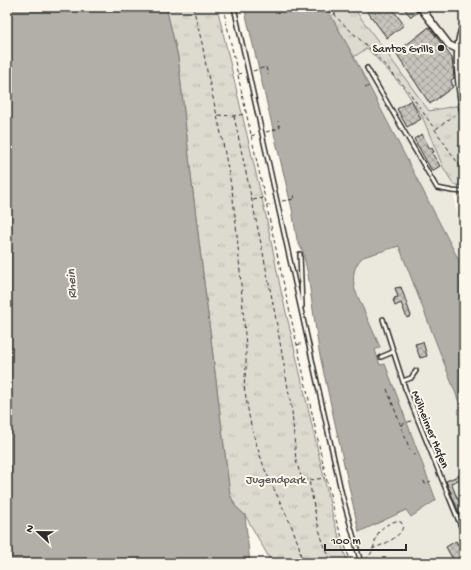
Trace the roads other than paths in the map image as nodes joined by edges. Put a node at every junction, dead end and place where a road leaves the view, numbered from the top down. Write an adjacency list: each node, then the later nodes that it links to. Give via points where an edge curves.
1 (234, 7): 9 (lane)
2 (420, 7): 4 (street, via 449,45)
3 (464, 29): 4 (street)
4 (460, 50): 6 (street)
5 (367, 68): 7 (lane, via 437,188)
6 (462, 110)
7 (462, 192)
8 (300, 254): 9 (lane)
9 (302, 315): 16 (lane, via 342,495)
10 (383, 319): 11 (lane, Mülheimer Hafen)
11 (393, 352): 12 (lane); 14 (lane, Mülheimer Hafen)
12 (381, 357)
13 (416, 371): 14 (lane, via 412,378)
14 (403, 381): 15 (lane, Mülheimer Hafen)
15 (464, 534)
16 (361, 563)

